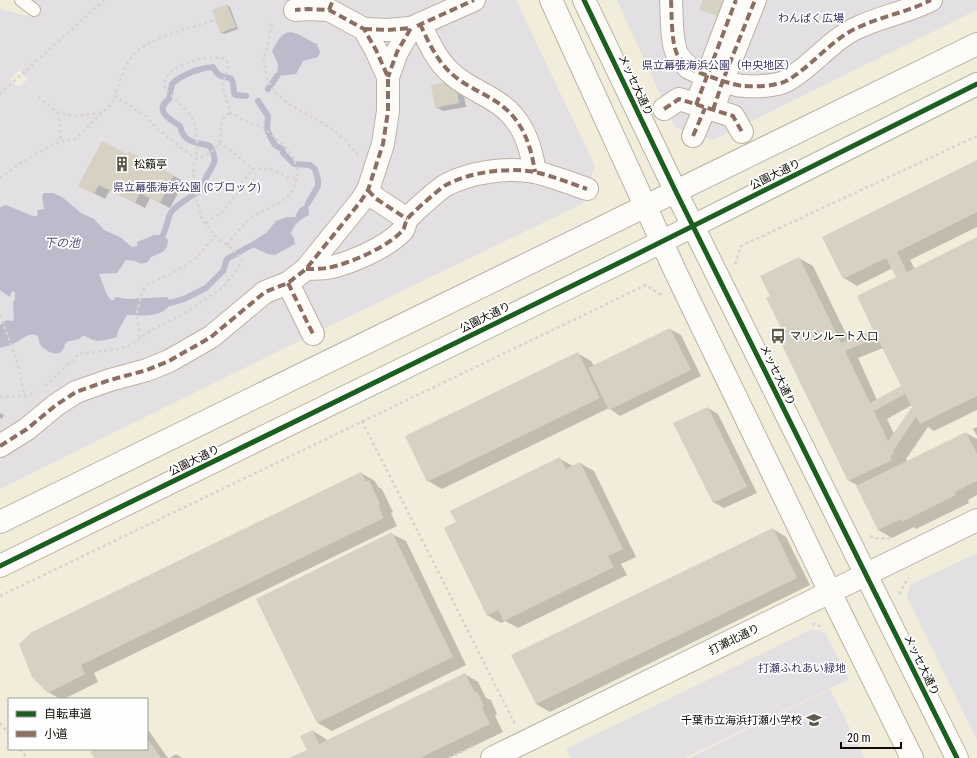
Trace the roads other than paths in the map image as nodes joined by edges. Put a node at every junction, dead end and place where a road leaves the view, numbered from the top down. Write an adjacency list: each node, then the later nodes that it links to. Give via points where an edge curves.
1 (21, 0): 10 (lane)
2 (551, 0): 26 (street)
3 (584, 0): 25 (street, メッセ大通り)
4 (670, 0): 16 (street, via 677,55 688,67)
5 (736, 0): 16 (street)
6 (755, 0): 16 (street)
7 (931, 0): 16 (street, via 859,27 831,44 785,81 763,86 742,86)
8 (472, 1): 12 (street)
9 (331, 5): 11 (street); 13 (street)
10 (34, 10)
11 (295, 10)
12 (416, 26): 13 (street, via 387,30); 15 (street, via 397,52); 22 (street, via 451,74 501,105 522,127)
13 (364, 29): 15 (street)
14 (977, 44): 25 (street)
15 (388, 77): 23 (street, via 386,127)
16 (715, 78): 18 (street)
17 (977, 84): 28 (street, 公園大通り)
18 (705, 108): 19 (street, via 679,99); 20 (street, via 733,116); 21 (street)
19 (664, 110)
20 (742, 132)
21 (693, 136)
22 (535, 172): 24 (street); 27 (street, via 494,171 469,176 445,186)
23 (371, 182): 27 (street, via 375,198); 30 (street, via 346,221)
24 (587, 189)
25 (676, 192): 26 (street); 28 (street, メッセ大通り)
26 (645, 206): 29 (street); 35 (street)
27 (407, 220): 30 (street, via 404,230 378,249 327,268)
28 (693, 226): 29 (street, 公園大通り); 37 (street, メッセ大通り)
29 (662, 242): 36 (street, 公園大通り); 38 (street)
30 (306, 270): 31 (street)
31 (288, 283): 32 (street); 33 (street, via 265,292 211,336 169,361 76,392 56,405 28,430)
32 (313, 334)
33 (0, 446)
34 (977, 520): 37 (street, 打瀬北通り)
35 (0, 522)
36 (0, 566)
37 (866, 575): 38 (street, 打瀬北通り); 41 (street, メッセ大通り)
38 (830, 592): 39 (street, 打瀬北通り); 40 (street)
39 (484, 751)
40 (912, 758)
41 (957, 758)

